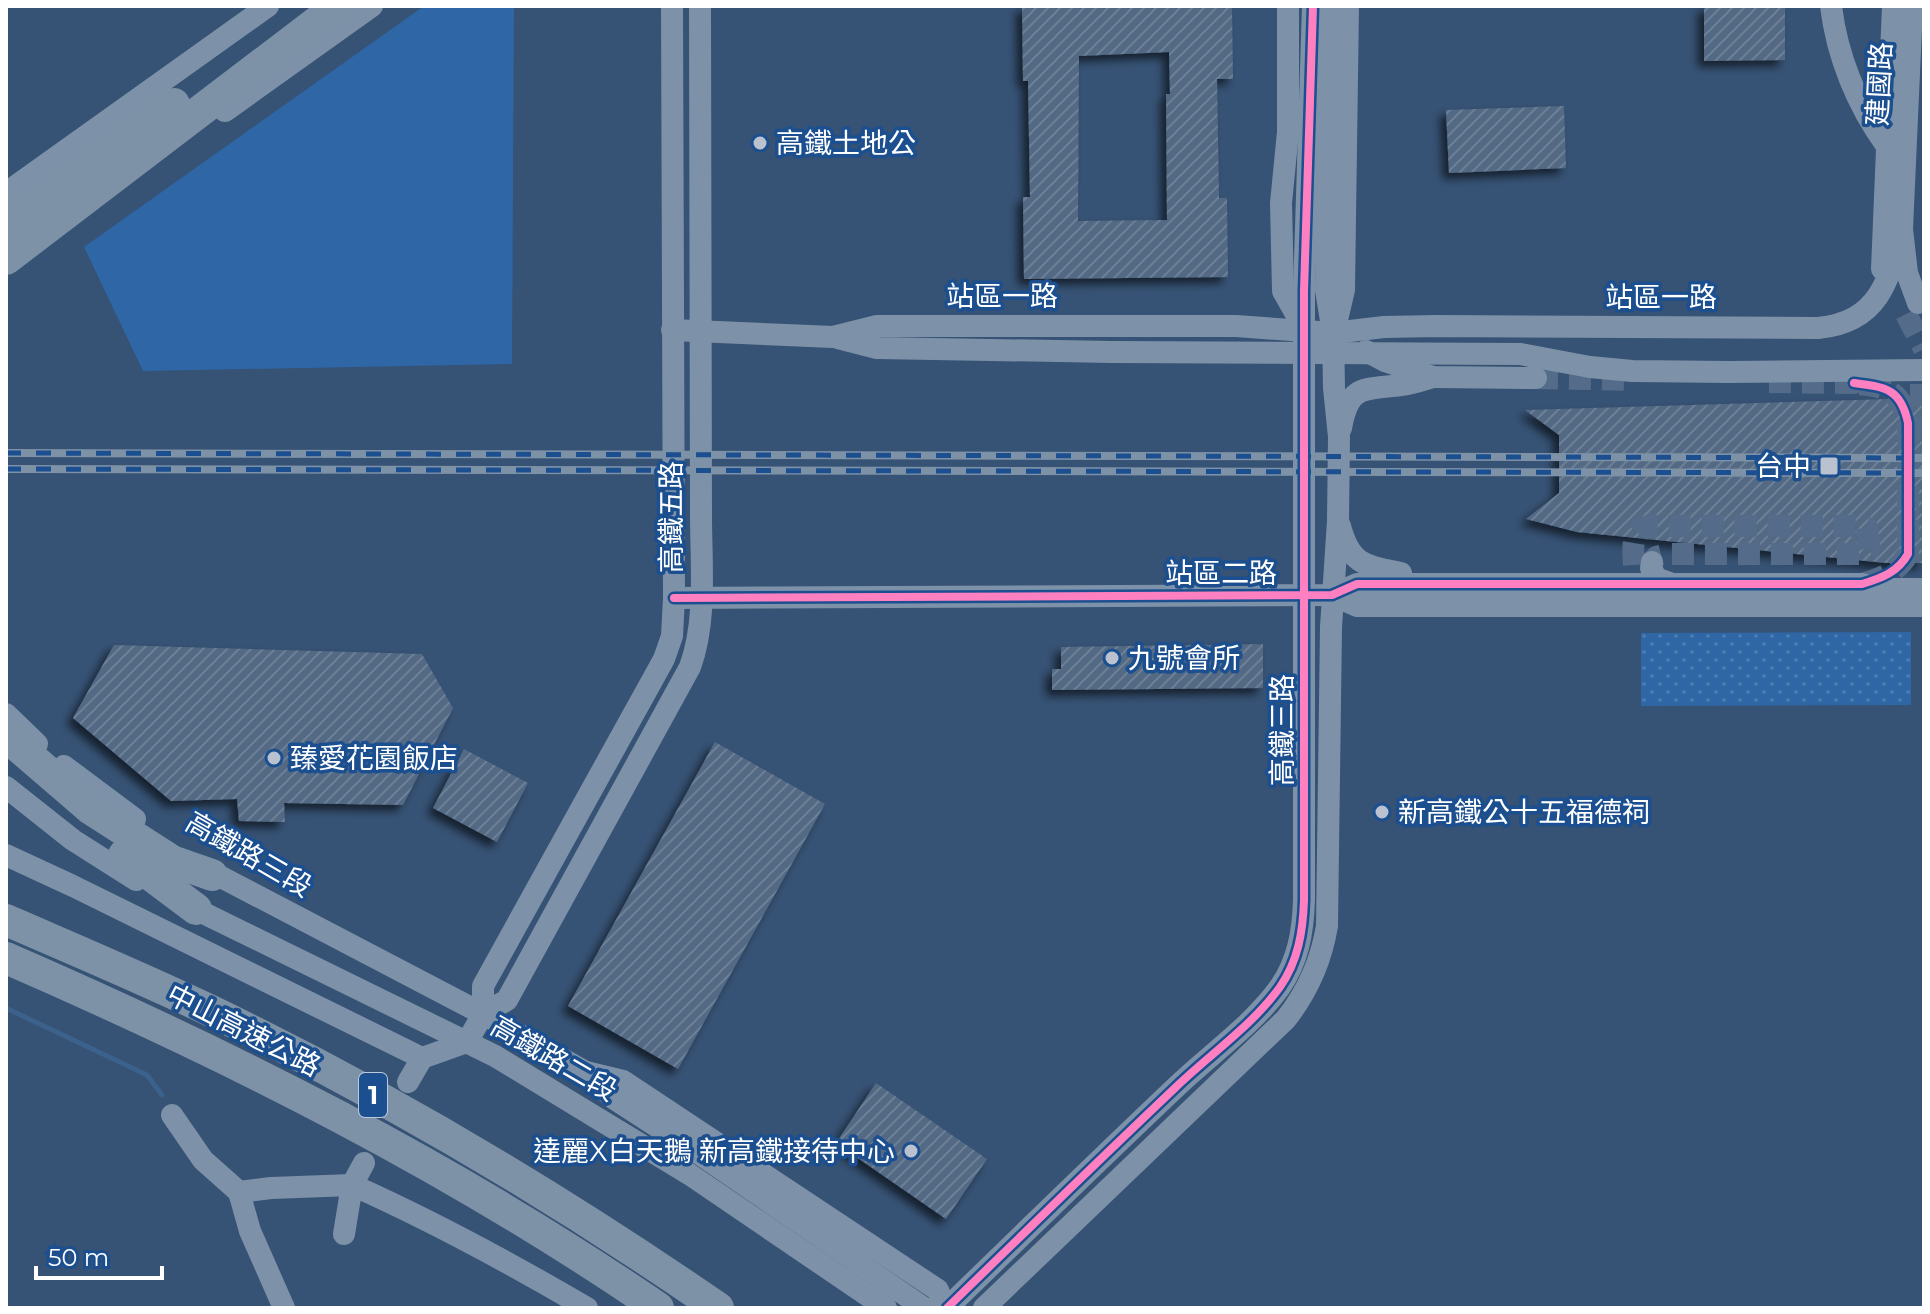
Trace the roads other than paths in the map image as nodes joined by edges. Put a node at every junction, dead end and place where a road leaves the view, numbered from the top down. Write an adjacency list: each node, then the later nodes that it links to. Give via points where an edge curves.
1 (268, 6): 17 (street)
2 (304, 6): 14 (highway)
3 (338, 6): 14 (highway)
4 (372, 6): 21 (street)
5 (672, 6): 26 (street, 高鐵五路)
6 (700, 6): 27 (street, 高鐵五路)
7 (1288, 6): 25 (street, 高鐵三路, via 1283,291)
8 (1313, 6): 25 (street, 高鐵三路)
9 (1330, 6): 28 (street, 高鐵三路, via 1326,290)
10 (1348, 6): 28 (street, 高鐵三路, via 1344,290)
11 (1831, 6): 15 (street, via 1845,66)
12 (1893, 6): 15 (street)
13 (1912, 6): 16 (street, 建國路)
14 (224, 80): 18 (highway); 20 (highway)
15 (1886, 145): 19 (street)
16 (1905, 165): 19 (street, 站區一路)
17 (6, 193)
18 (6, 225)
19 (1893, 229): 22 (street, 站區一路); 22 (street, 站區一路, via 1912,308); 23 (street, 站區一路)
20 (6, 259)
21 (6, 267)
22 (1890, 272): 23 (street, 站區一路)
23 (1880, 294): 24 (street, 站區一路, via 1858,318 1818,328)
24 (1483, 326): 28 (street, 站區一路); 32 (street, via 1461,335 1454,353 1463,369)
25 (1304, 329): 28 (street, 站區一路); 29 (street, 站區一路, via 877,326); 40 (street, 高鐵三路)
26 (672, 330): 27 (street, 站區一路); 42 (street, 高鐵五路)
27 (701, 331): 29 (street, 站區一路); 43 (street, 高鐵五路)
28 (1333, 333): 31 (street, 站區一路, via 1385,361); 34 (street, 高鐵三路)
29 (833, 337): 30 (street, bridge, via 877,348 1520,354 1632,371)
30 (1924, 370)
31 (1433, 377): 32 (street, 站區一路); 34 (street, via 1361,390 1346,408)
32 (1484, 378): 33 (street, 站區一路)
33 (1536, 378)
34 (1339, 437): 35 (street, 高鐵三路)
35 (1338, 521): 38 (street, via 1352,553 1371,568); 41 (street, 高鐵三路)
36 (1620, 583): 37 (street, 站區二路); 37 (street, via 1643,564); 38 (street, 站區二路)
37 (1670, 583): 39 (street, 站區二路)
38 (1448, 584): 41 (street, 站區二路, via 1357,584)
39 (1924, 589)
40 (1304, 595): 41 (street, 站區二路); 43 (street, 站區二路); 71 (street, 高鐵三路, via 1304,900 1291,968 1254,1016)
41 (1332, 595): 44 (street, 站區二路, via 1357,606); 72 (street, 高鐵三路, via 1327,926 1313,977 1286,1019)
42 (674, 598): 43 (street, 站區二路); 54 (street, 高鐵五路, via 672,636 664,659 483,986)
43 (700, 598): 54 (street, 高鐵五路, via 690,667 507,1000)
44 (1924, 606)
45 (6, 714): 50 (street, 高鐵路三段, via 104,798)
46 (6, 736): 50 (highway, via 91,809 172,861)
47 (6, 761): 51 (highway)
48 (6, 787): 51 (street, via 73,840 148,888)
49 (6, 855): 56 (street)
50 (212, 875): 54 (street, 高鐵路三段)
51 (196, 909): 55 (street)
52 (6, 920): 67 (highway, 中山高速公路 / 1, via 200,1006 364,1090 567,1207)
53 (6, 958): 66 (highway, 中山高速公路 / 1, via 199,1044 348,1120 536,1228)
54 (483, 1014): 55 (street, 高鐵五路); 57 (street, 高鐵路二段)
55 (467, 1042): 56 (street); 68 (street, 高鐵路二段, via 488,1069 679,1186); 69 (street, 高鐵路二段, via 689,1174)
56 (422, 1058): 58 (street)
57 (584, 1071): 70 (street, 高鐵路二段, via 613,1098); 71 (street, 高鐵路二段, via 623,1081 699,1129 938,1290)
58 (408, 1082)
59 (172, 1115): 62 (street, via 203,1160)
60 (364, 1163): 61 (street)
61 (352, 1185): 62 (street); 63 (street); 65 (street, via 492,1252)
62 (239, 1192): 64 (street)
63 (344, 1234)
64 (284, 1308)
65 (587, 1308)
66 (658, 1308)
67 (718, 1308)
68 (861, 1308)
69 (886, 1308)
70 (924, 1308)
71 (945, 1308)
72 (984, 1308)

